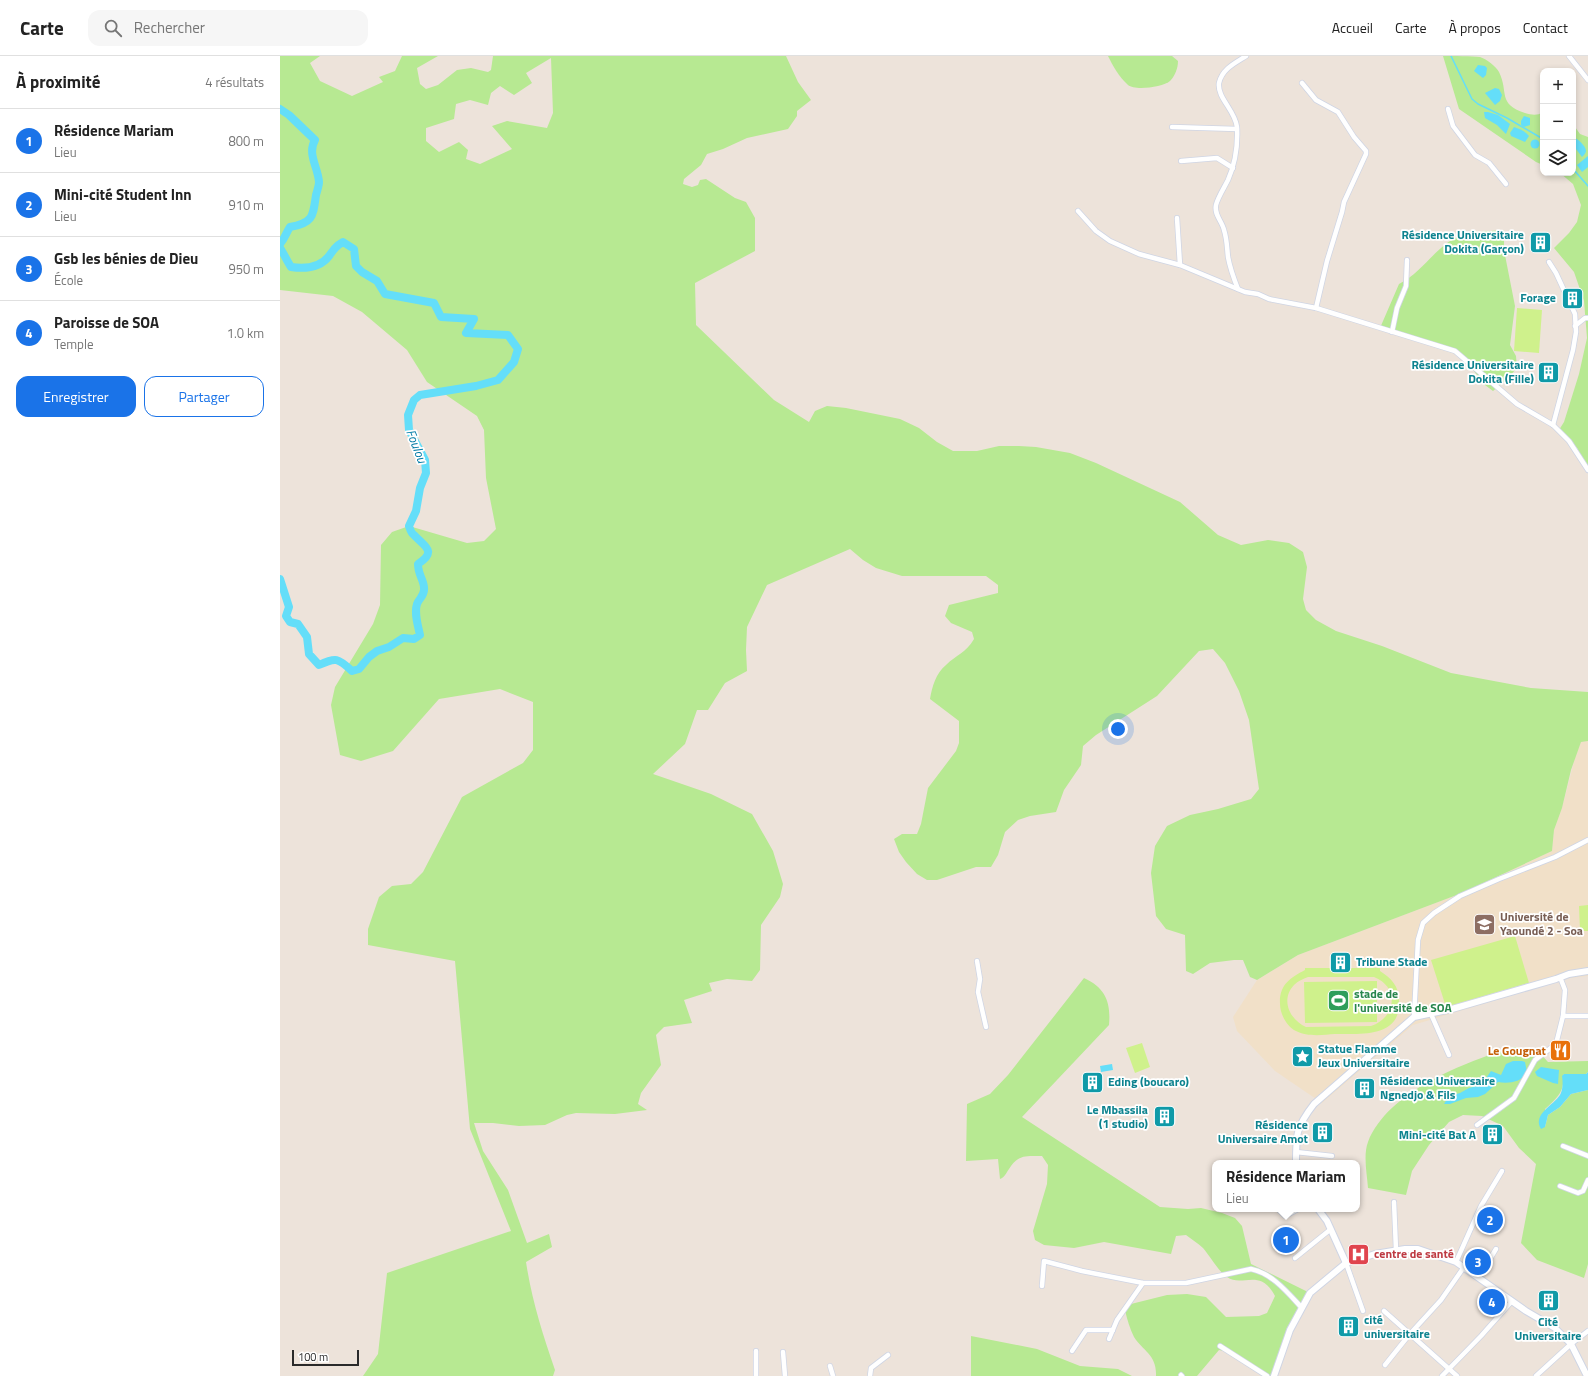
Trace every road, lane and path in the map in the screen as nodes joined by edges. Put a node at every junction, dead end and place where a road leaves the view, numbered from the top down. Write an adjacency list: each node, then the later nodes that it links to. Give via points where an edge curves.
1 (1246, 56): 7 (street, via 1225,71 1220,82 1220,93 1233,112)
2 (1569, 56): 3 (street)
3 (1588, 80)
4 (1302, 83): 17 (street, via 1316,100 1338,112 1366,151 1344,202)
5 (1448, 109): 10 (street, via 1453,126 1475,155 1489,164)
6 (1172, 127): 7 (street)
7 (1237, 129): 9 (street)
8 (1181, 161): 9 (street, via 1217,158)
9 (1233, 168): 16 (street, via 1215,208 1225,231 1228,257)
10 (1506, 184)
11 (1078, 211): 15 (street, via 1110,241 1144,255)
12 (1177, 218): 15 (street)
13 (1407, 260): 20 (street, via 1406,286 1397,308)
14 (1549, 262): 19 (street, via 1575,314)
15 (1180, 265): 16 (street)
16 (1238, 289): 17 (street, via 1269,299)
17 (1316, 308): 20 (street)
18 (1588, 318): 19 (street)
19 (1575, 326): 21 (street, via 1573,350)
20 (1392, 332): 21 (street, via 1455,351 1517,404)
21 (1553, 425): 22 (street)
22 (1586, 462): 23 (street)
23 (1588, 470)
24 (1588, 840): 31 (street, via 1555,857 1460,896 1423,923 1418,940)
25 (977, 961): 32 (street, via 980,979 978,992)
26 (1588, 972): 27 (street)
27 (1560, 977): 28 (street); 29 (street, via 1565,990)
28 (1431, 1014): 31 (street); 33 (street)
29 (1563, 1016): 30 (street); 34 (street, via 1556,1044 1535,1060 1514,1098)
30 (1588, 1016)
31 (1414, 1017): 36 (street, via 1314,1104 1299,1128)
32 (986, 1027)
33 (1449, 1055)
34 (1477, 1125)
35 (1563, 1146): 38 (street)
36 (1296, 1152): 37 (street); 39 (street)
37 (1332, 1156)
38 (1588, 1156)
39 (1296, 1160)
40 (1502, 1171): 51 (street, via 1481,1206)
41 (1588, 1180): 42 (street, via 1583,1191 1578,1193)
42 (1560, 1186)
43 (1394, 1202): 49 (street)
44 (1281, 1212): 45 (street, via 1285,1216)
45 (1292, 1212)
46 (1320, 1212): 47 (street)
47 (1331, 1230): 50 (street); 52 (street)
48 (1496, 1249): 54 (street)
49 (1396, 1250): 51 (street, via 1418,1249); 52 (street)
50 (1295, 1258)
51 (1456, 1262): 53 (street)
52 (1346, 1263): 58 (street, via 1310,1292); 59 (street)
53 (1464, 1267): 54 (street); 63 (street, via 1441,1300)
54 (1479, 1277): 57 (street)
55 (1143, 1282): 56 (street, via 1044,1261); 58 (street, via 1182,1283 1252,1269 1276,1281); 61 (street)
56 (1042, 1286)
57 (1512, 1301): 65 (street, via 1560,1332); 73 (street)
58 (1302, 1308): 74 (street, via 1290,1330)
59 (1363, 1311)
60 (1384, 1311): 63 (street)
61 (1113, 1330): 64 (street); 68 (street, via 1086,1330)
62 (1588, 1331): 65 (street)
63 (1409, 1335): 71 (street); 73 (street)
64 (1109, 1339)
65 (1570, 1344): 82 (street); 83 (street)
66 (1220, 1346): 79 (street)
67 (756, 1351): 75 (street)
68 (1072, 1351)
69 (783, 1352): 76 (street)
70 (888, 1355): 78 (street, via 871,1368)
71 (1386, 1365)
72 (830, 1366): 77 (street)
73 (1450, 1369): 80 (street); 81 (street)
74 (1275, 1375)
75 (756, 1376)
76 (785, 1376)
77 (833, 1376)
78 (870, 1376)
79 (1267, 1376)
80 (1442, 1376)
81 (1457, 1376)
82 (1536, 1376)
83 (1587, 1376)

